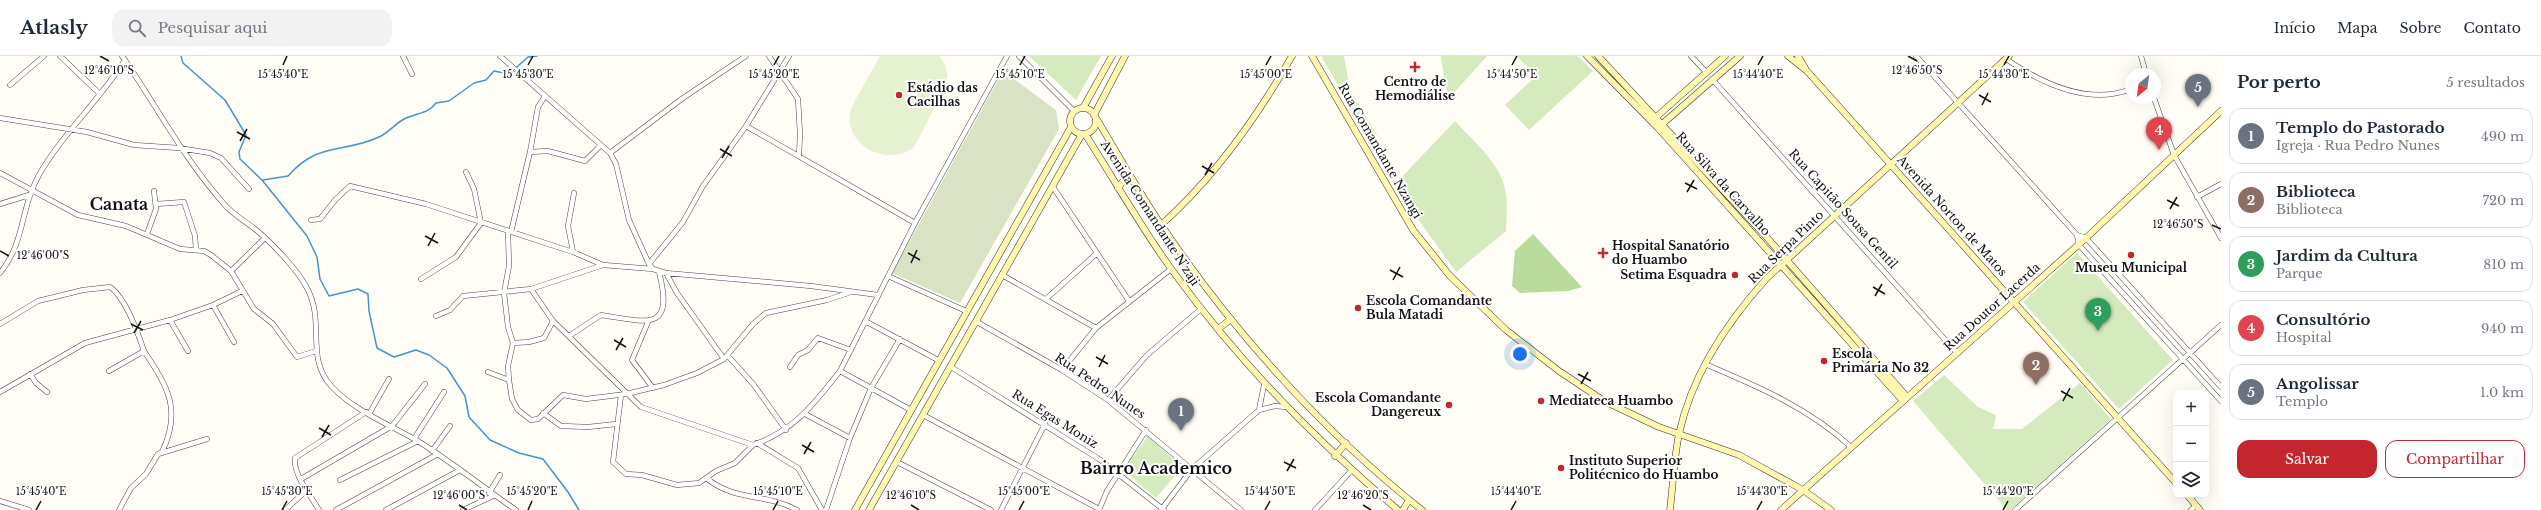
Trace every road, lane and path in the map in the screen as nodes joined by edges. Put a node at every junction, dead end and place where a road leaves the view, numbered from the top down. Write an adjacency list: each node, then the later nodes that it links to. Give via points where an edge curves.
1 (44, 56): 31 (street)
2 (60, 56): 33 (street)
3 (403, 56): 29 (street)
4 (746, 56): 53 (street, via 683,98)
5 (769, 56): 26 (street)
6 (789, 56): 26 (street)
7 (1008, 56): 75 (street)
8 (1019, 56): 38 (street)
9 (1112, 56): 37 (street)
10 (1125, 56): 40 (street)
11 (1292, 56): 76 (street, via 1240,137 1214,172 1190,200)
12 (1312, 56): 180 (street, Rua Comandante Nzangi, via 1413,230 1467,294 1525,346 1575,382 1625,411)
13 (1587, 56): 44 (street, Rua Silva da Carvalho)
14 (1598, 56): 41 (street, Rua Silva da Carvalho)
15 (1691, 56): 28 (street)
16 (1725, 56): 28 (street)
17 (1740, 56): 30 (street)
18 (1788, 56): 27 (street, Avenida Norton de Matos)
19 (1798, 56): 27 (street, Avenida Norton de Matos)
20 (1916, 56): 35 (street)
21 (2141, 56): 25 (street)
22 (502, 57): 34 (street)
23 (2008, 57): 32 (street, via 2028,74 2066,90 2106,94); 35 (street, Rua Serpa Pinto)
24 (124, 58): 33 (street); 51 (street)
25 (2144, 68)
26 (778, 71): 45 (street); 55 (street, via 794,89 800,104)
27 (1807, 71): 56 (street, Avenida Norton de Matos)
28 (1706, 72): 41 (street)
29 (412, 74)
30 (1712, 79): 46 (street); 72 (street, Rua Capitão Sousa Gentil)
31 (10, 84)
32 (2125, 90)
33 (100, 94): 48 (street)
34 (545, 96): 50 (street); 52 (street, via 538,107)
35 (1959, 104): 56 (street, Rua Serpa Pinto); 80 (street)
36 (2156, 104): 54 (street)
37 (1083, 108): 38 (street); 40 (street, via 1090,110)
38 (1074, 111): 47 (street, via 1069,120)
39 (2221, 111): 42 (street, Rua Doutor Lacerda)
40 (1095, 116): 49 (street, via 1094,128); 59 (street, Avenida Comandante N'zaji)
41 (1656, 117): 44 (street); 46 (street, Rua Silva da Carvalho)
42 (2218, 117): 54 (street, Rua Doutor Lacerda)
43 (0, 118): 48 (street)
44 (1651, 121): 46 (street, Rua Silva da Carvalho)
45 (746, 126): 55 (street); 90 (street, via 703,186 683,222)
46 (1660, 126): 69 (street, Rua Silva da Carvalho)
47 (1071, 127): 49 (street); 115 (street)
48 (70, 129): 51 (street, via 134,145); 63 (street)
49 (1084, 134): 61 (street); 62 (street, Avenida Comandante N'zaji)
50 (601, 145): 52 (street, via 585,161 548,150); 53 (street)
51 (179, 148): 64 (street, via 215,154); 81 (street, via 223,204)
52 (530, 152): 77 (street)
53 (610, 153): 90 (street, via 616,164 629,220)
54 (2174, 155): 68 (street); 83 (street, Rua Doutor Lacerda)
55 (799, 156): 75 (street)
56 (1891, 165): 72 (street, Rua Serpa Pinto); 112 (street, Avenida Norton de Matos)
57 (466, 172): 74 (street, via 474,189)
58 (0, 173): 63 (street)
59 (1133, 181): 62 (street, via 1124,180); 76 (street, Avenida Comandante N'zaji)
60 (2221, 184): 68 (street)
61 (1053, 187): 88 (street); 99 (street)
62 (1118, 188): 94 (street, Avenida Comandante N'zaji)
63 (32, 189): 67 (street); 79 (street, via 56,205 78,215)
64 (249, 189)
65 (154, 191): 71 (street)
66 (574, 193): 87 (street, via 568,226)
67 (29, 195): 70 (street); 97 (street, via 17,247)
68 (2197, 196): 84 (street)
69 (1727, 200): 78 (street, Rua Silva da Carvalho); 82 (street, Rua Silva da Carvalho)
70 (0, 204)
71 (156, 204): 79 (street); 86 (street, via 184,202 195,236)
72 (1835, 215): 89 (street, Rua Serpa Pinto); 138 (street, Rua Capitão Sousa Gentil)
73 (311, 220): 74 (street, via 320,219 350,186 426,204)
74 (481, 223): 77 (street); 101 (street, via 456,257)
75 (915, 223): 100 (street)
76 (1161, 225): 117 (street, Avenida Comandante N'zaji)
77 (510, 232): 87 (street); 107 (street, via 509,266)
78 (1763, 233): 82 (street); 89 (street, Rua Silva da Carvalho)
79 (147, 234): 86 (street, via 180,249)
80 (2077, 235): 83 (street); 85 (street)
81 (265, 238): 95 (street); 137 (street, via 308,290 316,323)
82 (1757, 238): 92 (street, Rua Silva da Carvalho)
83 (2086, 238): 85 (street, Rua Doutor Lacerda); 102 (street)
84 (2221, 238)
85 (2079, 244): 103 (street); 112 (street, Rua Doutor Lacerda)
86 (196, 250): 95 (street, via 211,255)
87 (573, 252): 91 (street)
88 (1096, 254): 110 (street); 111 (street)
89 (1786, 260): 92 (street, Rua Serpa Pinto); 109 (street, Rua Silva da Carvalho)
90 (648, 264): 93 (street)
91 (603, 265): 93 (street); 104 (street)
92 (1781, 265): 109 (street, Rua Silva da Carvalho); 144 (street, Rua Serpa Pinto, via 1744,303)
93 (653, 269): 96 (street)
94 (1171, 269): 111 (street); 114 (street, Avenida Comandante N'zaji)
95 (231, 271): 105 (street)
96 (659, 272): 98 (street); 122 (street, via 665,302 658,316)
97 (0, 273)
98 (666, 273): 106 (street, via 803,285); 141 (street, via 677,293)
99 (1002, 275): 110 (street); 123 (street)
100 (888, 276): 108 (street); 115 (street)
101 (421, 279)
102 (2123, 279): 103 (street); 119 (street)
103 (2116, 285): 128 (street)
104 (531, 289): 107 (street); 120 (street)
105 (242, 291): 113 (street); 137 (street, via 254,309 278,330 297,357)
106 (851, 292): 108 (street); 140 (street, via 827,300 766,313 753,324)
107 (504, 293): 116 (street, via 463,296 450,310); 133 (street)
108 (878, 295): 121 (street)
109 (1813, 295): 163 (street, Rua Silva da Carvalho)
110 (1046, 299): 127 (street)
111 (1129, 301): 127 (street)
112 (2015, 302): 138 (street, Rua Doutor Lacerda); 173 (street, Avenida Norton de Matos)
113 (213, 305): 118 (street); 132 (street)
114 (1201, 309): 129 (street, Avenida Comandante N'zaji); 164 (street, via 1147,355)
115 (966, 311): 143 (street)
116 (436, 316)
117 (1231, 318): 129 (street); 184 (street, Avenida Comandante N'zaji, via 1308,405)
118 (170, 320): 126 (street); 136 (street)
119 (2161, 320): 128 (street); 139 (street)
120 (553, 321): 130 (street); 133 (street, via 544,338 539,341)
121 (865, 321): 131 (street); 134 (street)
122 (648, 322): 130 (street, via 601,315); 157 (street, via 632,360)
123 (977, 322): 146 (street); 147 (street, Rua Pedro Nunes)
124 (0, 324): 126 (street, via 38,301 104,286 113,289)
125 (2221, 325): 139 (street)
126 (136, 328): 135 (street); 151 (street, via 72,348)
127 (1096, 328): 147 (street)
128 (2154, 328): 142 (street)
129 (1218, 329): 155 (street, Avenida Comandante N'zaji)
130 (569, 336): 162 (street)
131 (900, 339): 143 (street); 158 (street)
132 (234, 342)
133 (512, 343): 153 (street, via 508,366)
134 (851, 350): 145 (street, via 818,338 808,350 798,355); 149 (street)
135 (144, 351): 148 (street); 188 (street, via 162,379 171,400 171,430)
136 (188, 351)
137 (316, 351): 169 (street, via 319,369 325,379 341,396)
138 (1957, 353): 163 (street, Rua Doutor Lacerda)
139 (2191, 353): 142 (street); 156 (street)
140 (728, 356): 141 (street); 178 (street, via 754,385)
141 (724, 359): 157 (street, via 697,373)
142 (2184, 359): 165 (street); 173 (street)
143 (938, 360): 167 (street)
144 (1705, 364): 180 (street, Rua Serpa Pinto); 186 (street, via 1770,392 1802,410)
145 (790, 366)
146 (951, 367): 172 (street); 175 (street, Rua Egas Moniz)
147 (1062, 370): 164 (street, Rua Pedro Nunes)
148 (109, 371)
149 (840, 371): 158 (street); 171 (street)
150 (488, 372): 153 (street)
151 (30, 374): 159 (street); 160 (street)
152 (389, 379): 169 (street)
153 (509, 380): 170 (street, via 512,398 522,414 535,420)
154 (425, 384): 176 (street)
155 (1264, 385): 166 (street, Avenida Comandante N'zaji); 168 (street)
156 (2221, 387)
157 (653, 388): 162 (street)
158 (871, 388): 167 (street); 181 (street)
159 (0, 392)
160 (47, 392)
161 (444, 392): 183 (street)
162 (624, 394): 170 (street, via 586,399 563,395); 174 (street); 185 (street, via 641,407 655,413)
163 (1905, 399): 186 (street, Rua Doutor Lacerda)
164 (1108, 400): 179 (street, Rua Pedro Nunes)
165 (2221, 401)
166 (1286, 407): 168 (street, via 1275,406); 190 (street, Avenida Comandante N'zaji)
167 (911, 410): 222 (street)
168 (1259, 410): 194 (street)
169 (368, 413): 176 (street); 199 (street, via 296,456 295,465)
170 (543, 413): 174 (street, via 561,426)
171 (805, 414): 178 (street); 181 (street)
172 (923, 415): 191 (street); 192 (street)
173 (2118, 418): 201 (street, Avenida Norton de Matos); 235 (street)
174 (616, 424): 198 (street, via 616,450 613,462 622,472 676,485 699,483)
175 (1045, 424): 192 (street); 196 (street, Rua Egas Moniz)
176 (392, 426): 183 (street); 199 (street)
177 (450, 426): 187 (street)
178 (786, 430): 185 (street)
179 (1146, 430): 194 (street, Rua Pedro Nunes); 196 (street)
180 (1679, 434): 203 (street, Rua Comandante Nzangi, via 1739,455); 232 (street, Rua Serpa Pinto)
181 (850, 438): 221 (street)
182 (207, 439): 188 (street)
183 (416, 440): 187 (street); 200 (street)
184 (1346, 443): 190 (street); 206 (street, Avenida Comandante N'zaji)
185 (755, 444): 198 (street, via 735,463); 220 (street, via 798,468)
186 (1851, 446): 203 (street, Rua Doutor Lacerda)
187 (432, 451): 189 (street)
188 (162, 452): 213 (street, via 158,454 146,474 131,488)
189 (438, 454): 193 (street); 215 (street)
190 (1335, 456): 195 (street, Avenida Comandante N'zaji)
191 (897, 462): 223 (street); 224 (street)
192 (1022, 468): 225 (street); 226 (street)
193 (460, 470): 204 (street); 216 (street)
194 (1192, 470): 227 (street); 228 (street, Rua Pedro Nunes)
195 (1351, 471): 211 (street); 229 (street, Avenida Comandante N'zaji)
196 (1118, 472): 226 (street); 227 (street, Rua Egas Moniz)
197 (500, 475): 204 (street)
198 (706, 478): 219 (street, via 732,494 771,499)
199 (301, 479): 202 (street)
200 (340, 480)
201 (2173, 480)
202 (308, 490): 210 (street); 214 (street)
203 (1803, 490): 233 (street, Rua Doutor Lacerda); 234 (street, Rua Comandante Nzangi)
204 (491, 494): 217 (street); 218 (street)
205 (2190, 498): 209 (street)
206 (1410, 500): 208 (street, Avenida Comandante N'zaji); 230 (street)
207 (0, 501): 212 (street)
208 (1413, 507): 231 (street, Avenida Comandante N'zaji)
209 (2198, 508): 236 (street)
210 (286, 509)
211 (1317, 509)
212 (29, 510)
213 (119, 510)
214 (319, 510)
215 (336, 510)
216 (386, 510)
217 (463, 510)
218 (516, 510)
219 (797, 510)
220 (822, 510)
221 (826, 510)
222 (855, 510)
223 (870, 510)
224 (991, 510)
225 (1001, 510)
226 (1099, 510)
227 (1162, 510)
228 (1241, 510)
229 (1398, 510)
230 (1403, 510)
231 (1422, 510)
232 (1670, 510)
233 (1781, 510)
234 (1831, 510)
235 (2015, 510)
236 (2191, 510)

